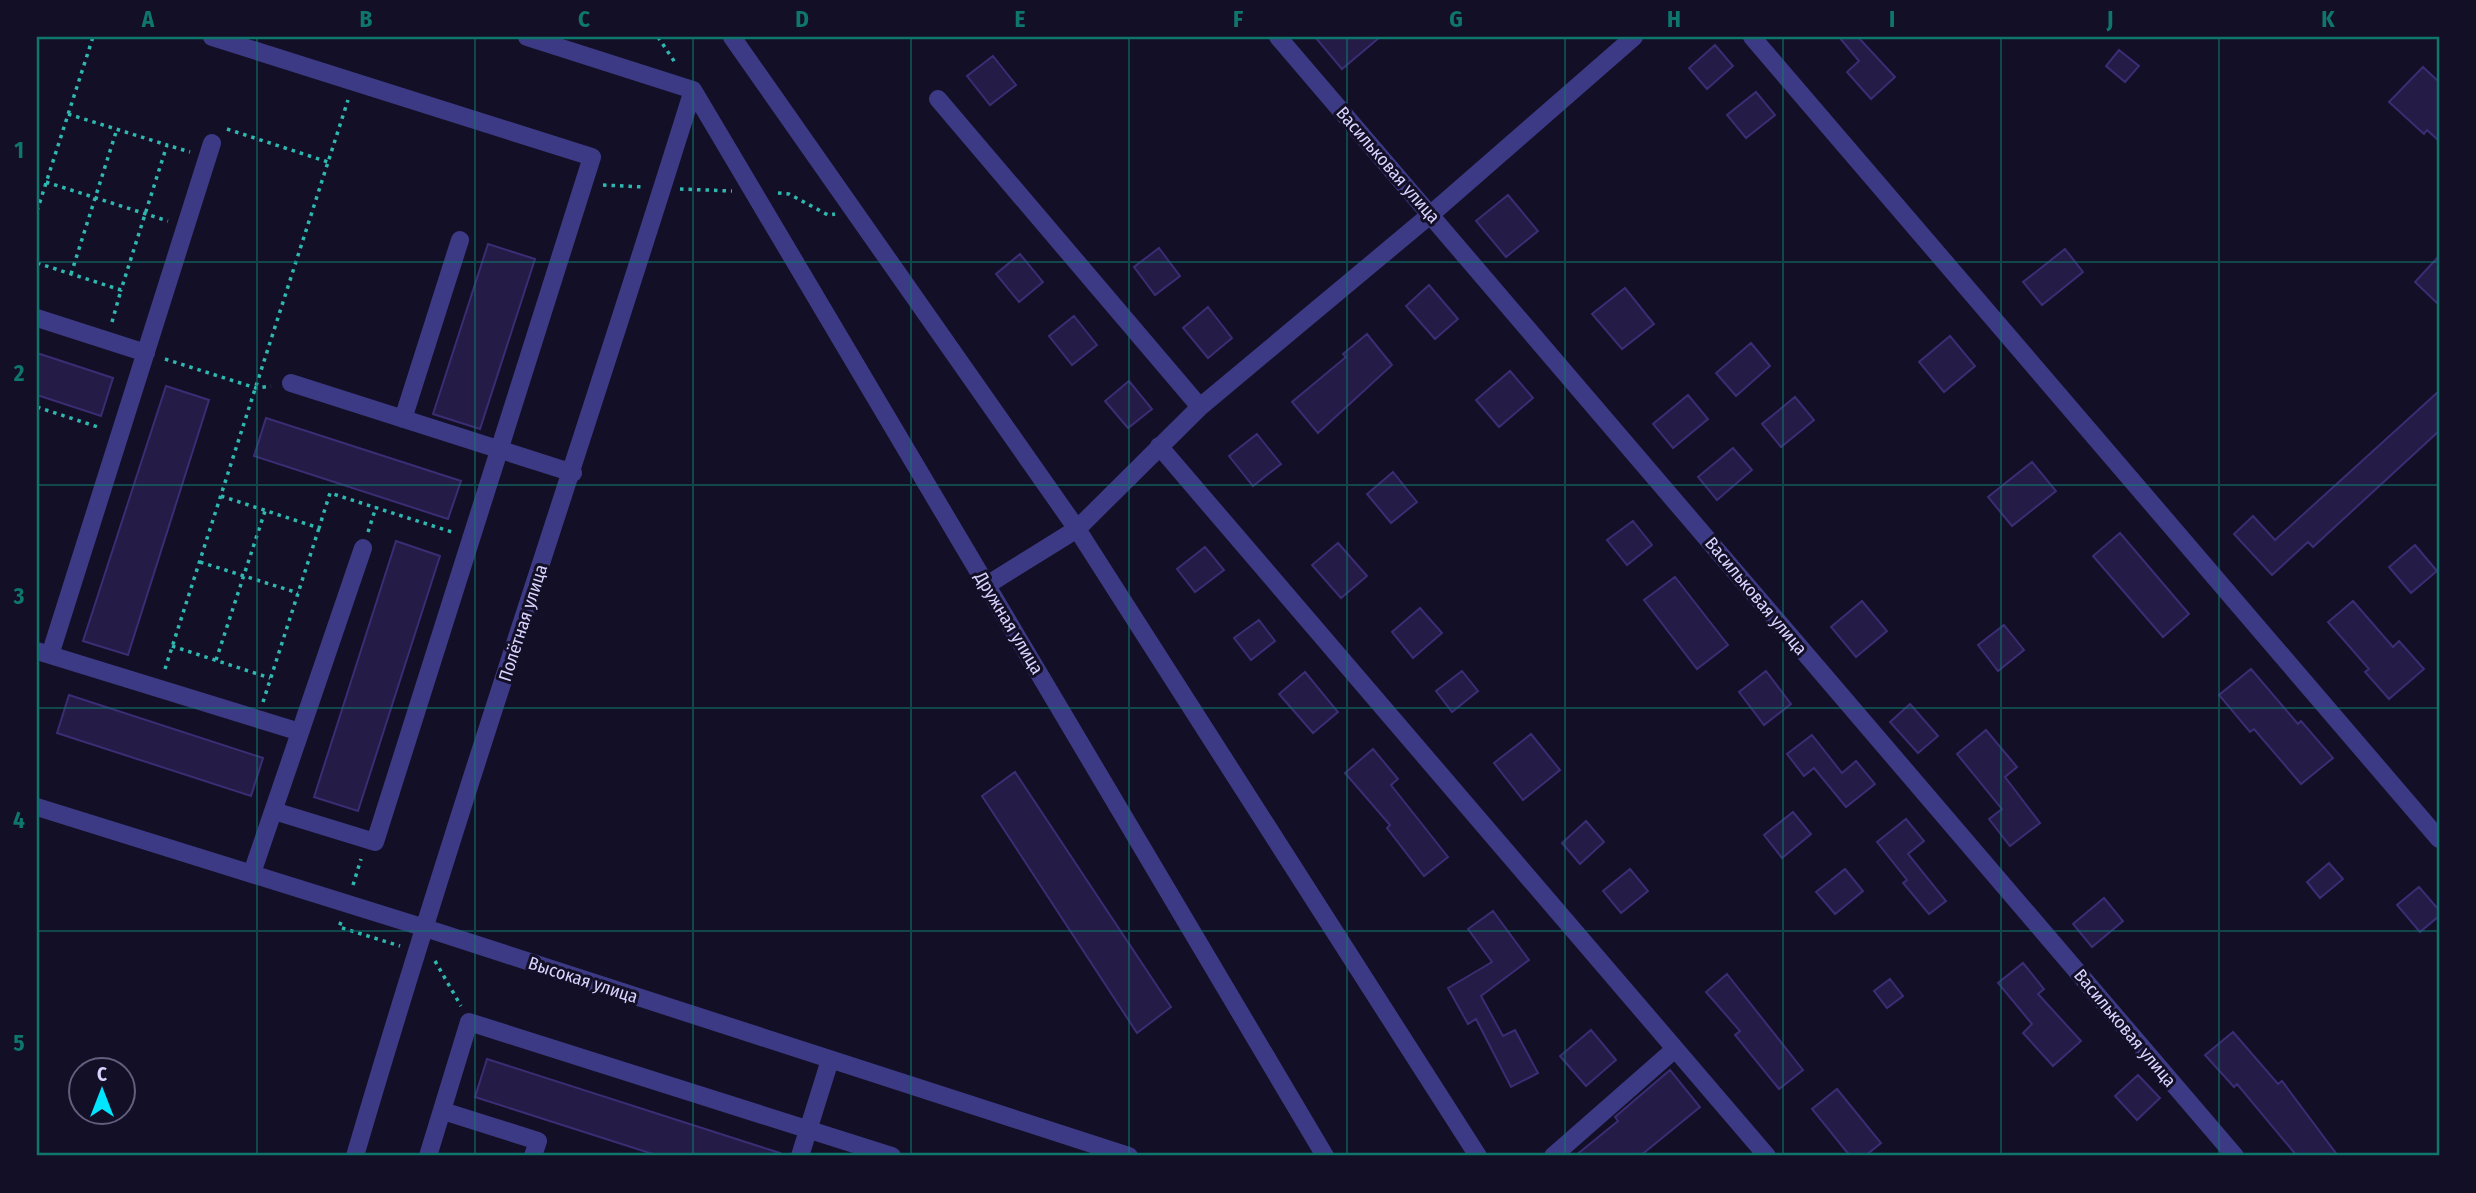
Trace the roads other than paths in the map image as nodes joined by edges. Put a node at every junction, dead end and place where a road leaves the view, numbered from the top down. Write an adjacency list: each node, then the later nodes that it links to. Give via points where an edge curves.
1 (212, 37): 18 (street, via 592,157)
2 (527, 37): 7 (street)
3 (732, 37): 20 (street)
4 (1278, 37): 10 (street, Васильковая улица)
5 (1634, 37): 10 (street)
6 (1752, 37): 27 (street)
7 (693, 90): 19 (street, Полётная улица); 22 (street, Дружная улица)
8 (938, 99): 15 (street)
9 (210, 151): 13 (street)
10 (1430, 215): 15 (street); 44 (street, Васильковая улица)
11 (460, 240): 16 (street)
12 (37, 318): 13 (street)
13 (146, 353): 23 (street)
14 (291, 383): 16 (street)
15 (1200, 407): 17 (street)
16 (402, 419): 18 (street)
17 (1159, 446): 20 (street); 30 (street)
18 (499, 450): 19 (street); 26 (street, via 375,842)
19 (573, 473): 29 (street, Полётная улица)
20 (1077, 528): 22 (street); 41 (street)
21 (363, 548): 24 (street)
22 (987, 586): 40 (street, Дружная улица)
23 (44, 653): 24 (street)
24 (300, 732): 26 (street)
25 (37, 807): 28 (street, Высокая улица)
26 (274, 811): 28 (street)
27 (2439, 839)
28 (252, 873): 29 (street, Высокая улица)
29 (422, 927): 31 (street, Высокая улица); 34 (street, Полётная улица)
30 (1675, 1049): 42 (street); 43 (street)
31 (830, 1060): 33 (street); 39 (street, Высокая улица)
32 (443, 1111): 33 (street, via 470,1022); 35 (street); 36 (street, via 538,1141)
33 (808, 1129): 37 (street); 38 (street)
34 (355, 1156)
35 (428, 1156)
36 (533, 1156)
37 (800, 1156)
38 (892, 1156)
39 (1129, 1156)
40 (1325, 1156)
41 (1478, 1156)
42 (1553, 1156)
43 (1767, 1156)
44 (2235, 1156)

